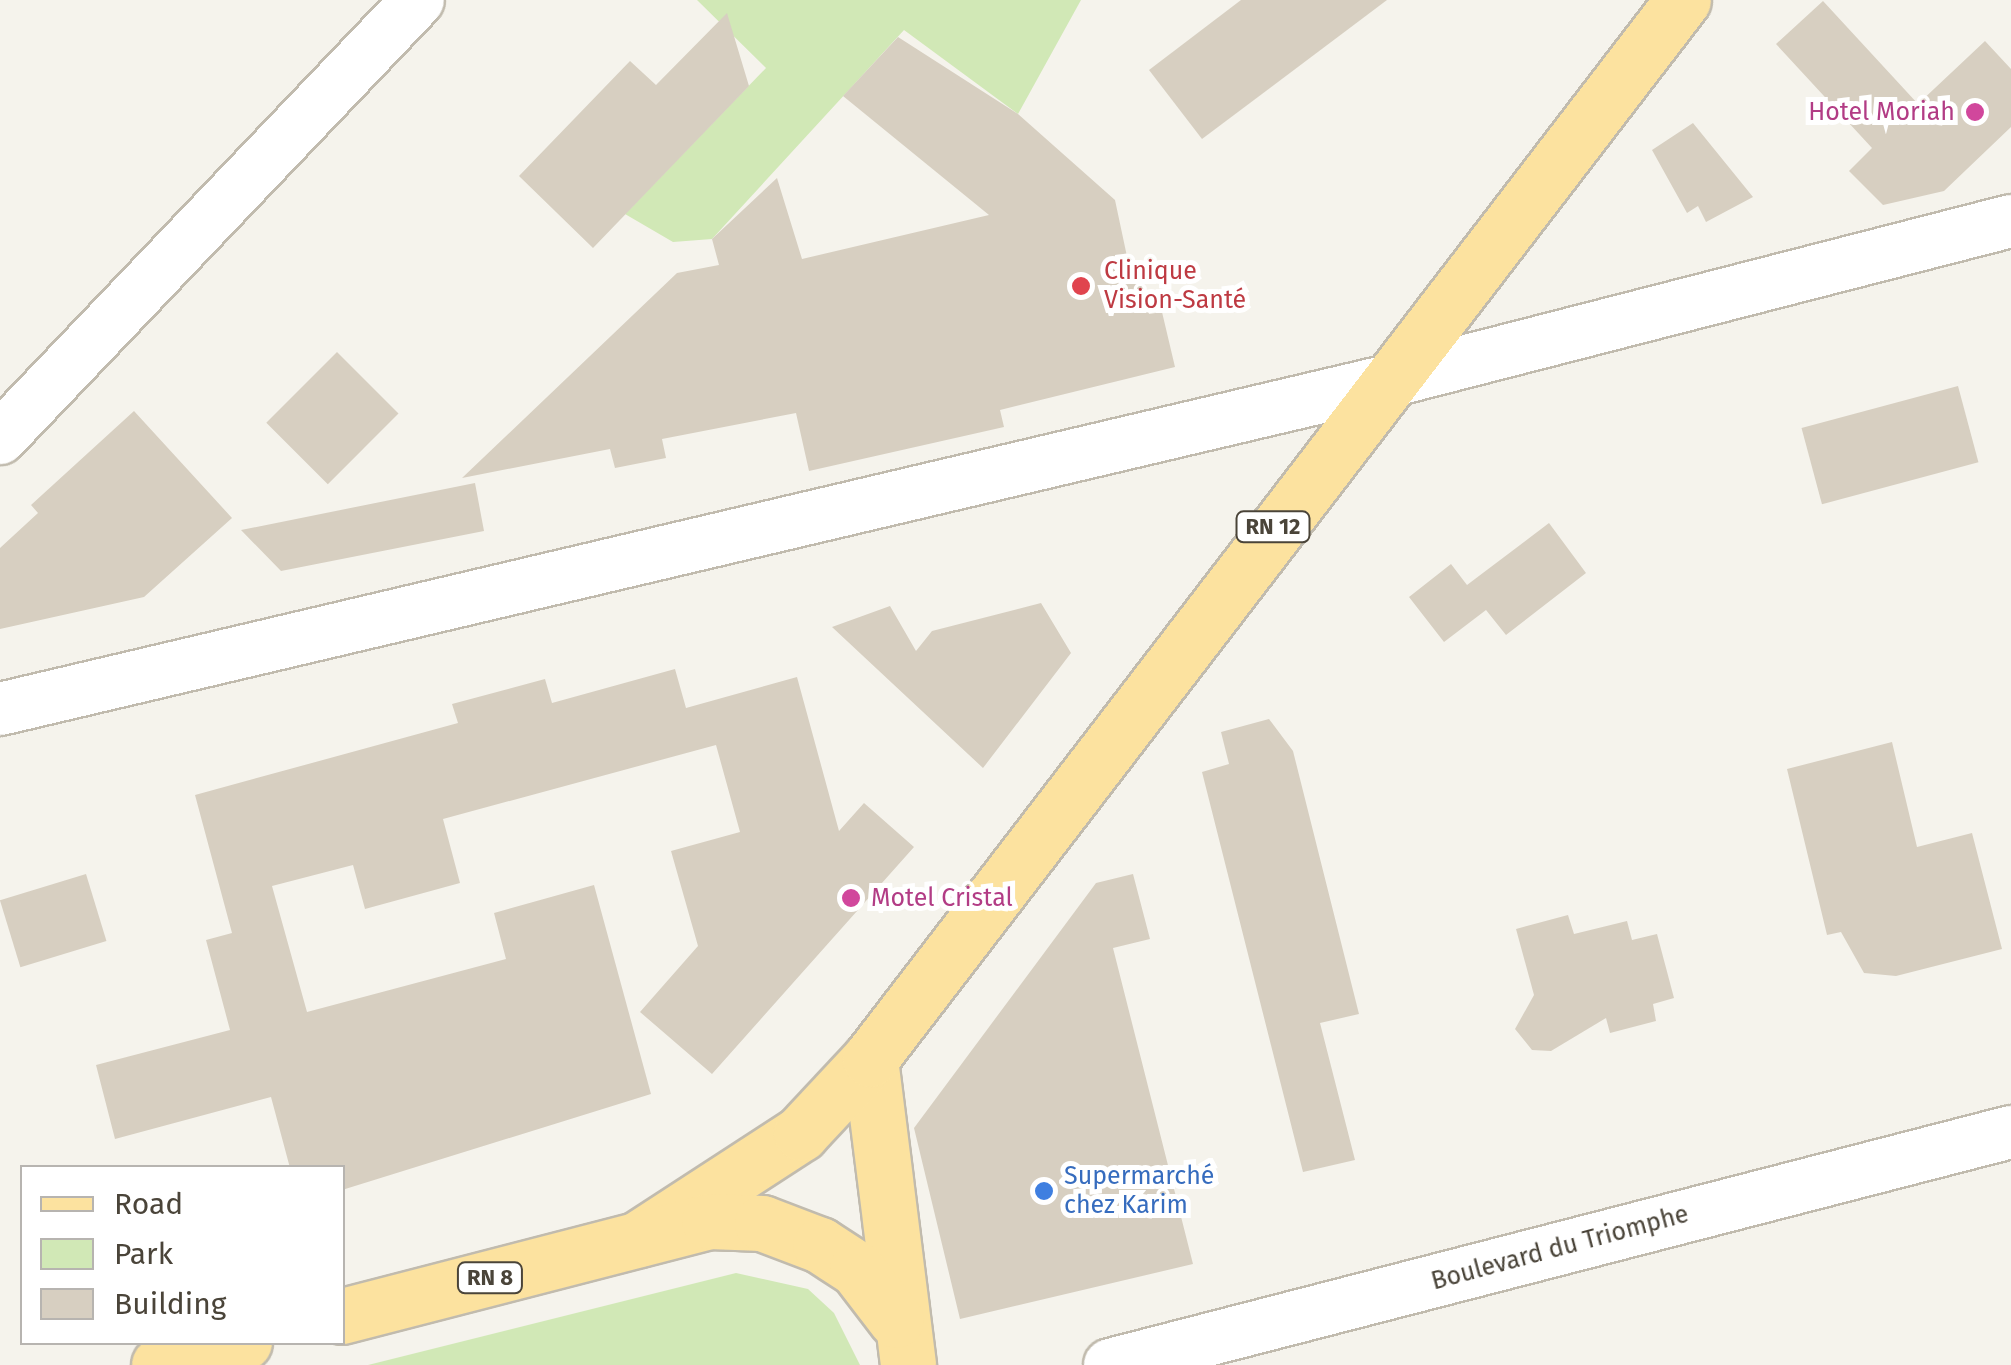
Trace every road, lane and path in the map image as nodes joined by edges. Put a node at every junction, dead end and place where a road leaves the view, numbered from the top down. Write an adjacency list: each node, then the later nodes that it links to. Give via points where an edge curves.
1 (418, 0): 5 (street)
2 (1683, 0): 4 (main road, RN 12)
3 (2011, 221): 4 (street)
4 (1392, 380): 6 (street); 9 (main road, RN 12)
5 (0, 438)
6 (114, 680): 7 (street); 8 (street)
7 (0, 686)
8 (0, 708)
9 (870, 1059): 11 (main road, RN 8, via 801,1133); 13 (main road, RN 8)
10 (2011, 1132): 16 (street, Boulevard du Triomphe)
11 (638, 1240): 12 (main road, RN 8); 13 (main road, RN 8, via 709,1221 762,1224 857,1269)
12 (345, 1315)
13 (902, 1342)
14 (233, 1345): 15 (main road)
15 (159, 1365)
16 (1110, 1365)

